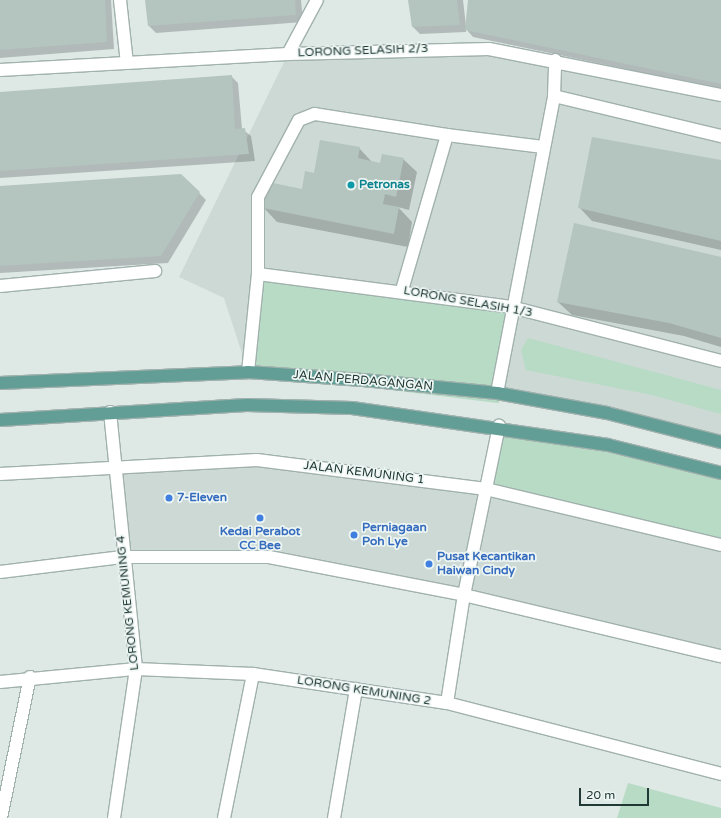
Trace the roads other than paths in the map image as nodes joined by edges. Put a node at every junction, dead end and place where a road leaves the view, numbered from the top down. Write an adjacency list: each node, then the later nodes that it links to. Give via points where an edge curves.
1 (120, 0): 5 (street)
2 (318, 0): 3 (street)
3 (288, 54): 4 (street, LORONG SELASIH 2/3, via 489,49); 5 (street, LORONG SELASIH 2/3)
4 (555, 60): 7 (street, LORONG SELASIH 2/3); 8 (street)
5 (127, 63): 6 (street, LORONG SELASIH 2/3)
6 (0, 70)
7 (721, 95)
8 (554, 96): 10 (street); 11 (street)
9 (446, 135): 11 (street); 13 (street, via 315,114 299,120 258,197); 15 (street)
10 (721, 136)
11 (543, 147): 16 (street)
12 (155, 272): 14 (street)
13 (258, 274): 15 (street, LORONG SELASIH 1/3); 18 (street)
14 (0, 286)
15 (402, 290): 16 (street, LORONG SELASIH 1/3)
16 (511, 307): 17 (street, LORONG SELASIH 1/3); 20 (street)
17 (721, 361)
18 (248, 372): 19 (main road, JALAN PERDAGANGAN); 20 (main road, JALAN PERDAGANGAN)
19 (0, 383)
20 (497, 393): 24 (main road, JALAN PERDAGANGAN, via 607,413)
21 (110, 412): 22 (main road); 23 (main road, via 247,405 352,408); 25 (street, LORONG KEMUNING 4)
22 (0, 420)
23 (499, 426): 26 (main road, via 608,445); 28 (street)
24 (721, 442)
25 (116, 465): 27 (street, JALAN KEMUNING 1); 28 (street, JALAN KEMUNING 1, via 257,460); 30 (street, LORONG KEMUNING 4)
26 (721, 473)
27 (0, 474)
28 (486, 489): 29 (street, JALAN KEMUNING 1); 32 (street)
29 (721, 545)
30 (122, 556): 31 (street); 32 (street, via 269,557); 34 (street, LORONG KEMUNING 4)
31 (0, 572)
32 (464, 595): 33 (street); 39 (street)
33 (721, 656)
34 (136, 669): 35 (street, LORONG KEMUNING 2); 36 (street, LORONG KEMUNING 2); 42 (street, LORONG KEMUNING 4)
35 (253, 674): 38 (street, LORONG KEMUNING 2); 43 (street)
36 (30, 677): 37 (street, LORONG KEMUNING 2); 41 (street)
37 (0, 682)
38 (356, 689): 39 (street, LORONG KEMUNING 2); 44 (street)
39 (447, 703): 40 (street, LORONG KEMUNING 2)
40 (721, 774)
41 (1, 818)
42 (114, 818)
43 (224, 818)
44 (334, 818)

